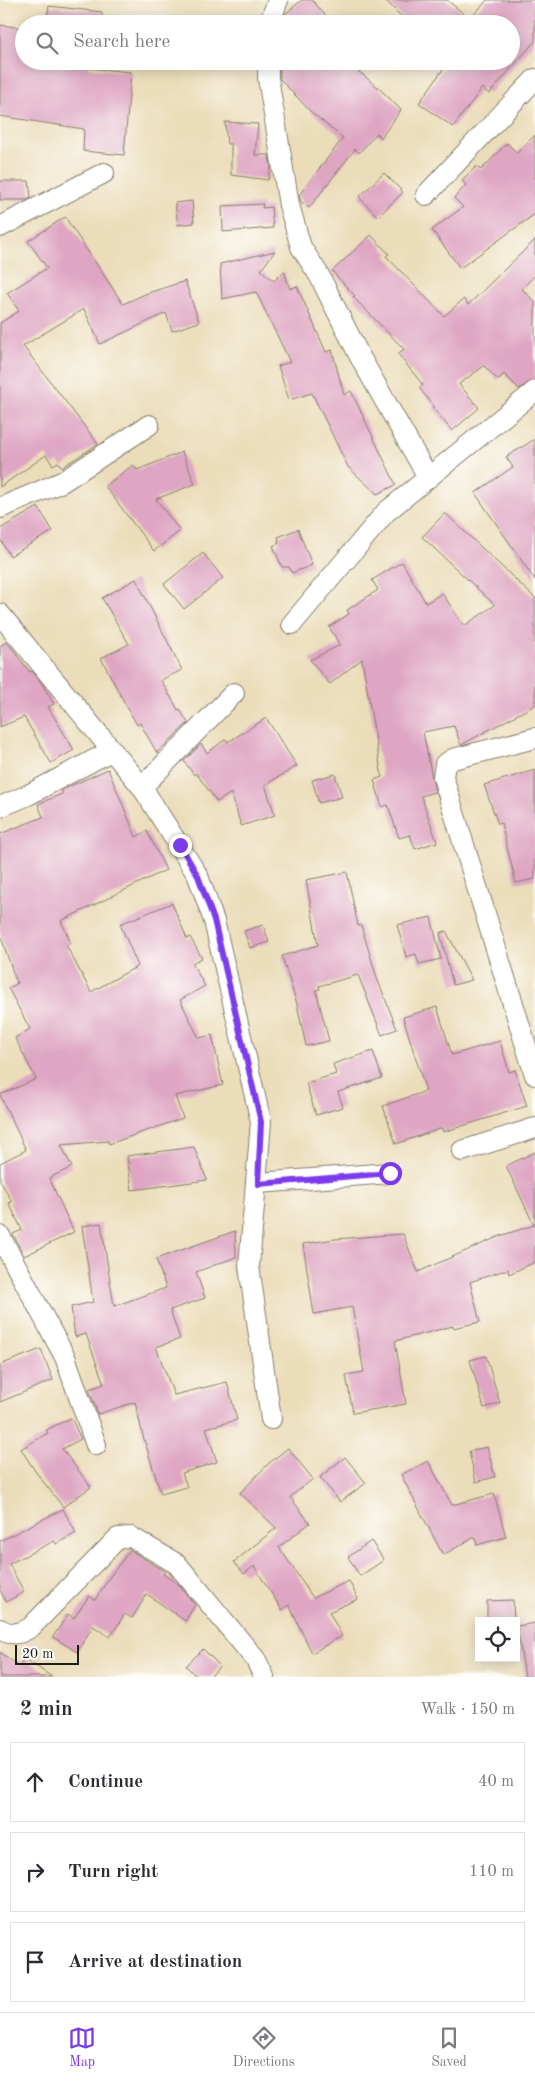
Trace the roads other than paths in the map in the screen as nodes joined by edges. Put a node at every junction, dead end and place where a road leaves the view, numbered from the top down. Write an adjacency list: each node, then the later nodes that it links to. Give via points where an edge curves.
1 (278, 0): 2 (street)
2 (272, 15)
3 (268, 70): 10 (street, via 289,205 300,247 319,275 359,355)
4 (535, 79): 6 (street)
5 (104, 172): 7 (street)
6 (426, 195)
7 (0, 227)
8 (535, 391): 10 (street)
9 (149, 425): 11 (street, via 62,482)
10 (428, 477): 13 (street, via 386,512)
11 (0, 508)
12 (0, 614): 16 (street)
13 (292, 624)
14 (234, 693): 17 (street)
15 (535, 738): 19 (street, via 454,759 445,764 442,777)
16 (111, 751): 17 (street); 18 (street)
17 (142, 787): 23 (street, via 198,876 214,920 261,1122)
18 (0, 807)
19 (535, 1076)
20 (535, 1128): 21 (street)
21 (462, 1151)
22 (390, 1173): 23 (street)
23 (258, 1184): 26 (street, via 249,1266)
24 (0, 1236): 25 (street)
25 (6, 1261): 27 (street, via 65,1357)
26 (270, 1419)
27 (96, 1445)
28 (0, 1629): 29 (street, via 13,1634 31,1627 118,1538 131,1537 177,1564 256,1660)
29 (264, 1677)

